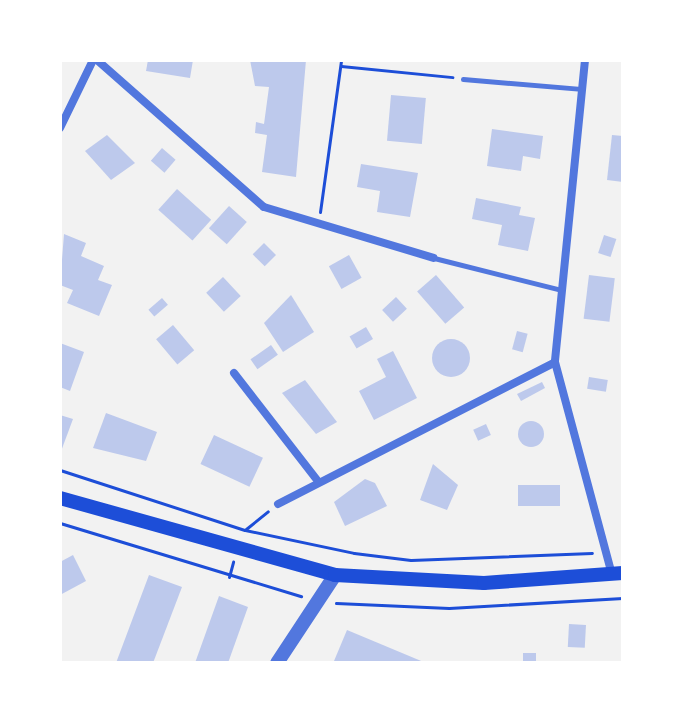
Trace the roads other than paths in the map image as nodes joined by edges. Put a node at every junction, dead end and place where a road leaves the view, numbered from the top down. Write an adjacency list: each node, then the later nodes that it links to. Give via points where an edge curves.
1 (95, 60): 5 (street); 6 (street, via 264,207)
2 (585, 60): 4 (street)
3 (463, 79): 4 (lane)
4 (581, 89): 7 (street)
5 (60, 128)
6 (434, 258): 7 (lane)
7 (561, 290): 8 (street)
8 (555, 362): 10 (street); 13 (street)
9 (234, 373): 10 (street)
10 (317, 480): 12 (street)
11 (60, 498): 14 (main road)
12 (278, 504)
13 (618, 573): 14 (main road, via 438,583)
14 (335, 575): 15 (street)
15 (277, 663)

